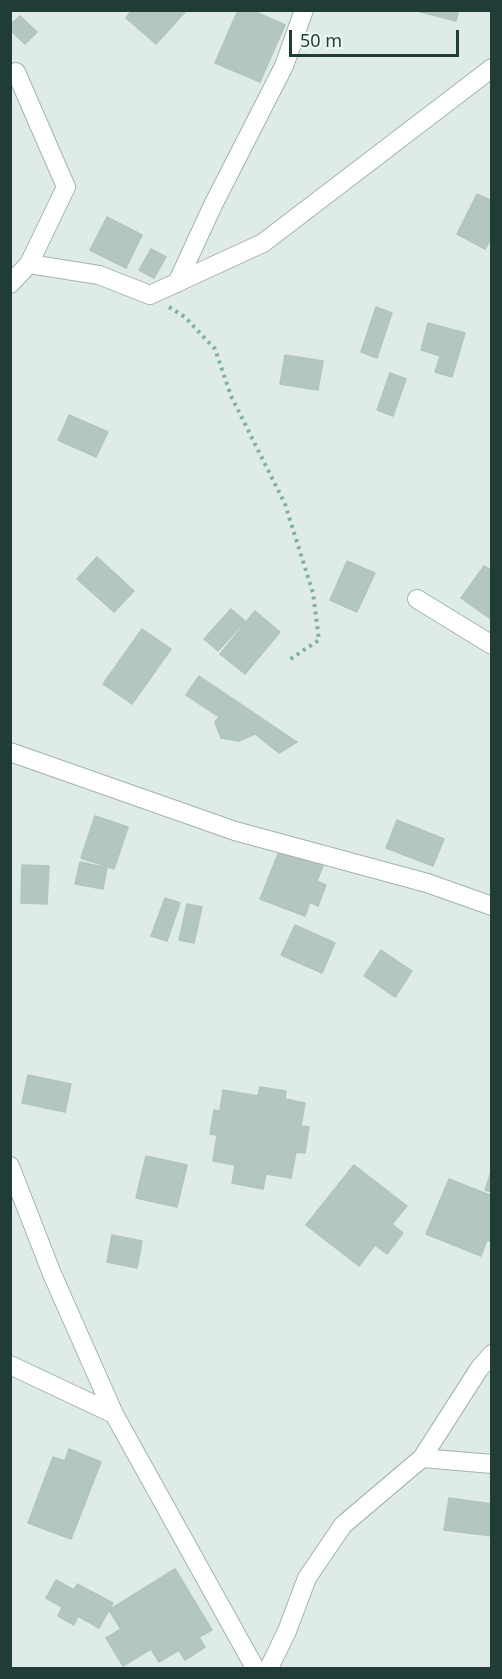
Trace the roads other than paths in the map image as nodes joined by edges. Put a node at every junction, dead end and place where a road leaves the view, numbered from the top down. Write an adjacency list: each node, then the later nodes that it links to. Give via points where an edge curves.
1 (304, 10): 5 (street, via 284,66)
2 (492, 68): 5 (street, via 263,243)
3 (16, 72): 4 (street, via 66,187)
4 (29, 264): 5 (street, via 99,275 150,295); 6 (street)
5 (177, 283)
6 (10, 284)
7 (417, 599): 8 (street)
8 (492, 645)
9 (10, 752): 10 (street, via 235,831 427,883)
10 (492, 906)
11 (10, 1167): 14 (street)
12 (492, 1354): 15 (street)
13 (10, 1365): 14 (street)
14 (114, 1414): 17 (street)
15 (422, 1458): 16 (street); 18 (street, via 343,1525 307,1578)
16 (492, 1464)
17 (255, 1668)
18 (269, 1668)

